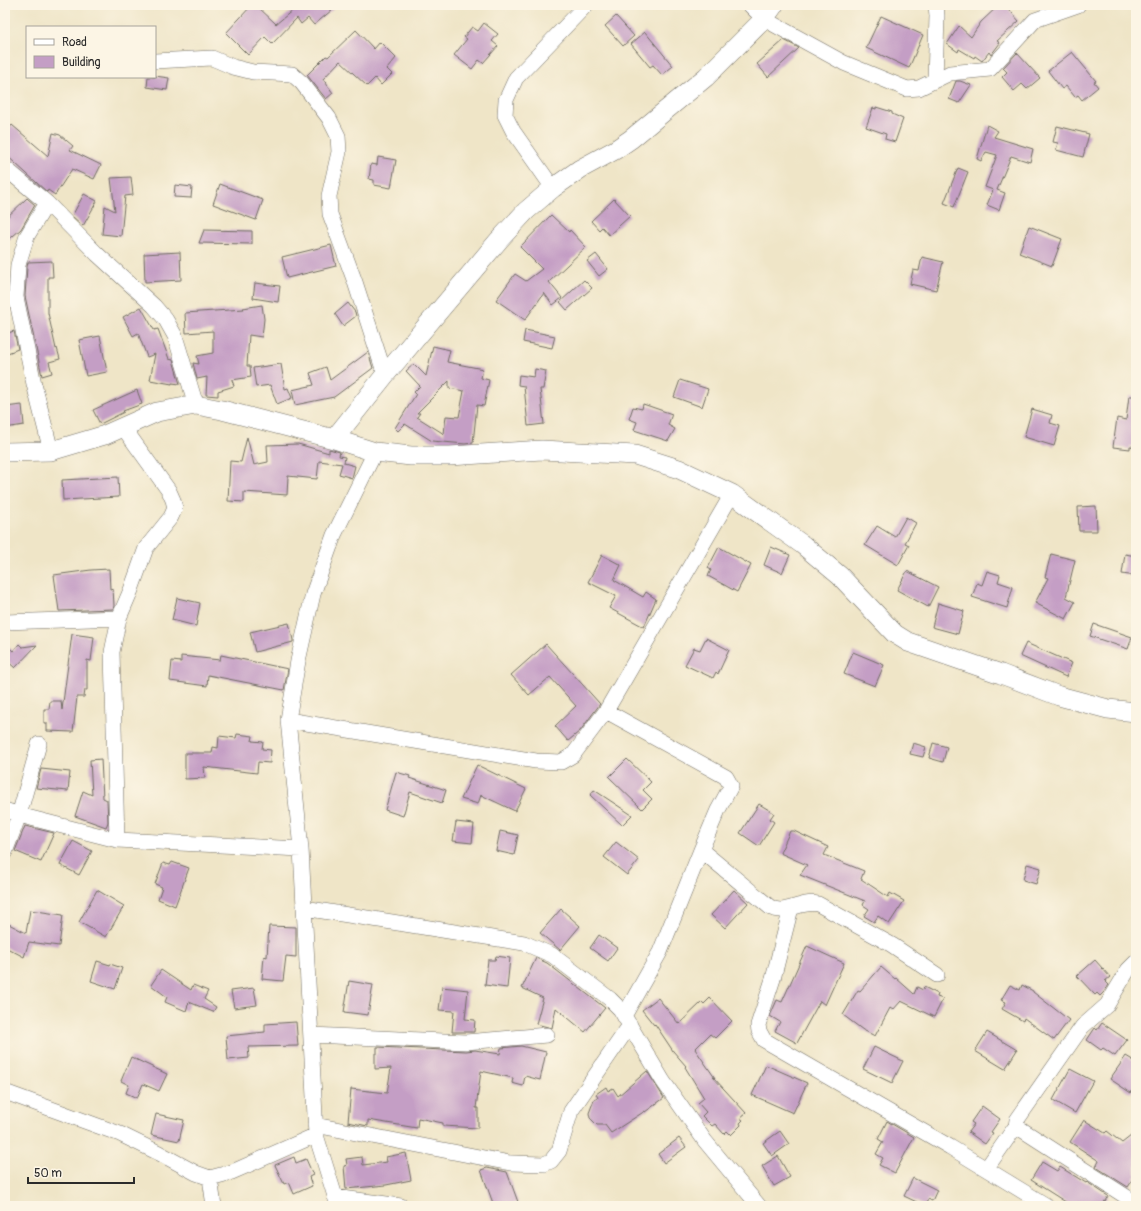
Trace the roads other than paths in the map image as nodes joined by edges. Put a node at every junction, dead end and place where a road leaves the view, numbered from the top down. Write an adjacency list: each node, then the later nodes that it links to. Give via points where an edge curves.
1 (586, 5): 9 (street, via 516,78 506,100 505,115 513,132)
2 (750, 5): 5 (street)
3 (936, 5): 7 (street)
4 (1078, 5): 7 (street, via 1035,20 990,69 950,74)
5 (769, 12): 7 (street, via 844,64 907,90 919,88); 9 (street, via 706,77 631,139 580,169)
6 (156, 61): 11 (street, via 212,58 253,72 292,74 329,118 338,136 339,152 329,196 330,214)
7 (935, 80)
8 (5, 168): 10 (street)
9 (554, 188): 11 (street, via 526,211 499,240)
10 (47, 203): 12 (street, via 166,320 175,336); 15 (street, via 28,236 18,265 16,297)
11 (385, 375): 14 (street)
12 (196, 405): 13 (street, via 157,412); 14 (street)
13 (123, 427): 15 (street); 19 (street, via 169,491 174,508 171,517 146,548)
14 (334, 439): 17 (street)
15 (51, 451): 16 (street)
16 (5, 452)
17 (375, 452): 18 (street, via 411,456 450,456 542,450 634,455 679,469); 23 (street, via 334,535 313,594)
18 (732, 494): 21 (street); 22 (street, via 803,544 840,576 895,634 908,642 1058,696 1108,709)
19 (119, 618): 20 (street); 27 (street, via 112,652)
20 (5, 622)
21 (606, 712): 23 (street, via 573,755 561,762 536,761); 29 (street, via 726,777 731,786)
22 (1136, 712)
23 (288, 720): 28 (street)
24 (39, 744): 26 (street)
25 (5, 810): 26 (street)
26 (19, 815): 27 (street); 30 (street)
27 (117, 840): 28 (street)
28 (301, 849): 31 (street)
29 (701, 850): 32 (street, via 771,908 782,911); 35 (street, via 660,952)
30 (5, 852)
31 (304, 908): 35 (street, via 524,943 552,955 610,999); 36 (street)
32 (791, 908): 34 (street, via 811,902 818,904 892,945); 41 (street, via 758,1025 764,1040)
33 (1136, 962): 39 (street, via 1128,970 1107,1005 1082,1027 1017,1120)
34 (937, 975)
35 (627, 1021): 40 (street, via 571,1111 559,1151 552,1161 544,1164 510,1163); 47 (street, via 663,1081 706,1141)
36 (311, 1034): 37 (street, via 466,1042); 40 (street)
37 (547, 1035)
38 (5, 1092): 42 (street, via 120,1134)
39 (1016, 1126): 41 (street); 44 (street)
40 (315, 1130): 42 (street, via 232,1172); 43 (street)
41 (986, 1169): 48 (street)
42 (210, 1178): 45 (street)
43 (336, 1202): 46 (street)
44 (1136, 1203)
45 (214, 1206)
46 (401, 1206)
47 (759, 1206)
48 (1047, 1206)

